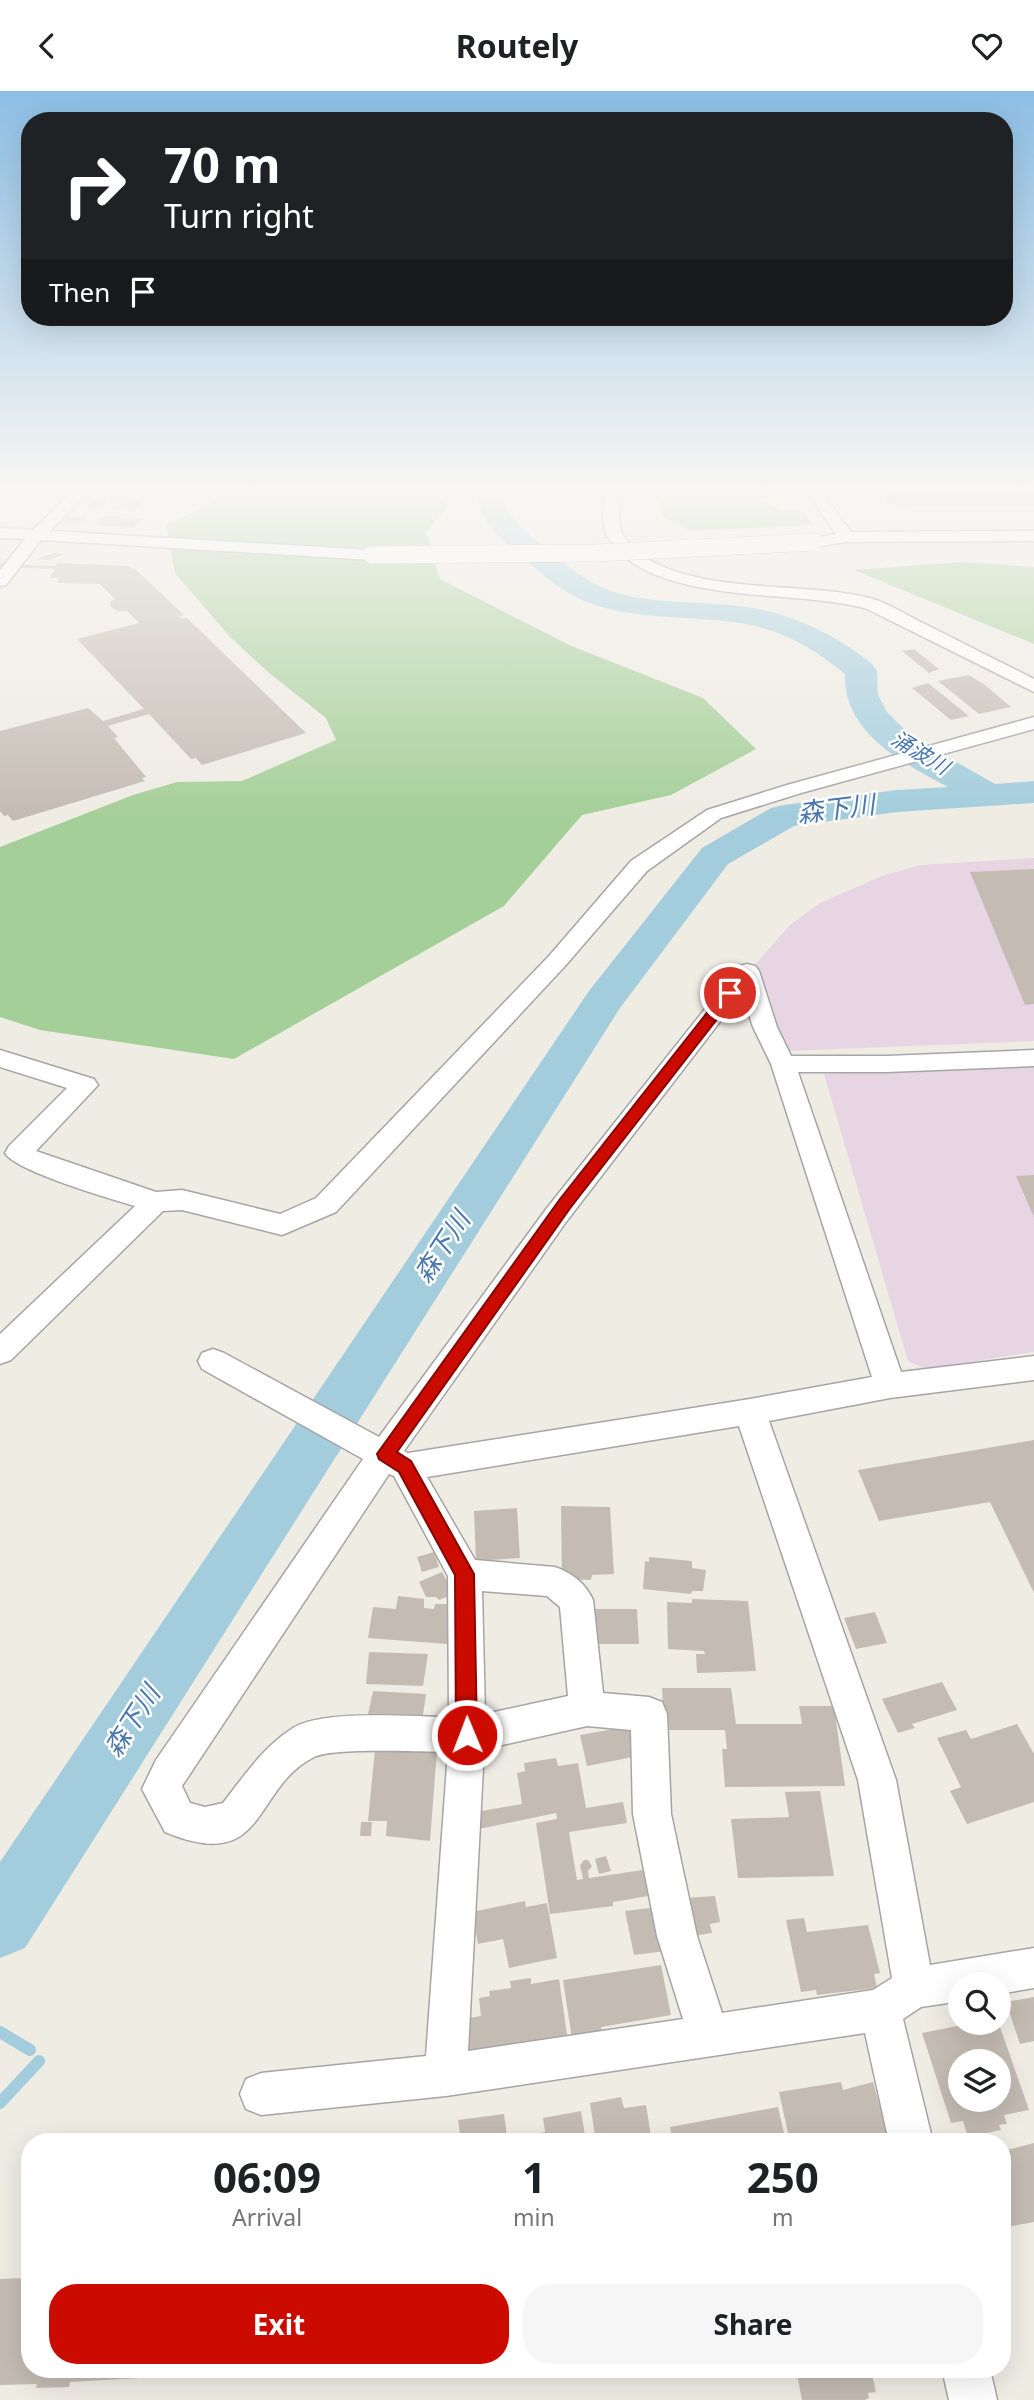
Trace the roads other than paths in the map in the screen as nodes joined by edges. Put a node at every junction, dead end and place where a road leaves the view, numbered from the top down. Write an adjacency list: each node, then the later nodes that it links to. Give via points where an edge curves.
1 (859, 601): 2 (street)
2 (1034, 686)
3 (1034, 723): 7 (street, via 714,814 639,866 557,961 326,1205 282,1225 182,1200)
4 (0, 1058): 7 (street, via 85,1085 18,1153)
5 (1034, 1058): 6 (street)
6 (783, 1064): 11 (street); 13 (street, via 747,971 493,1300)
7 (156, 1202): 8 (street)
8 (0, 1352)
9 (220, 1365): 13 (street)
10 (1034, 1368): 11 (street)
11 (890, 1386): 12 (street)
12 (750, 1412): 13 (street); 18 (street, via 877,1780)
13 (388, 1456): 14 (street); 16 (street, via 161,1789 178,1819 205,1826 234,1820 276,1765 307,1740 355,1734)
14 (465, 1574): 15 (street, via 555,1582 576,1600); 16 (street)
15 (587, 1709): 16 (street); 20 (street, via 649,1714 652,1814 677,1936)
16 (467, 1735): 21 (street)
17 (1034, 1968): 18 (street)
18 (914, 1988): 19 (street)
19 (880, 2010): 20 (street); 23 (street)
20 (709, 2036): 21 (street)
21 (446, 2075): 22 (street)
22 (261, 2094)
23 (909, 2133)
24 (968, 2378): 25 (street)
25 (973, 2400)

